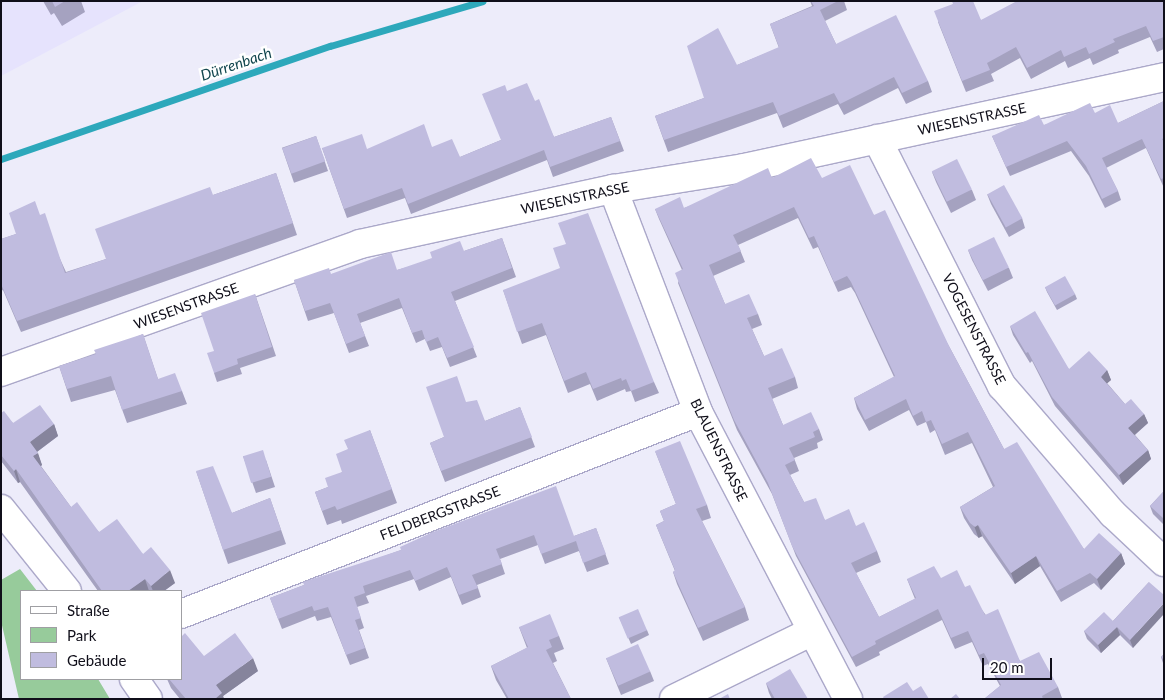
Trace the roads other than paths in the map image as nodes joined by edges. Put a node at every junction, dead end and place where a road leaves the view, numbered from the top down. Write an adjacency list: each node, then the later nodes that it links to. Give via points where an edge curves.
1 (1164, 77): 2 (street, WIESENSTRASSE)
2 (877, 139): 3 (street, WIESENSTRASSE, via 744,168); 7 (street, VOGESENSTRASSE, via 1002,386 1113,514)
3 (613, 189): 4 (street, WIESENSTRASSE, via 360,244); 5 (street, BLAUENSTRASSE)
4 (1, 372)
5 (698, 412): 9 (street, FELDBERGSTRASSE); 10 (street, BLAUENSTRASSE)
6 (1, 509): 8 (street)
7 (1164, 562)
8 (66, 590)
9 (182, 614)
10 (811, 632): 13 (street); 14 (street, BLAUENSTRASSE)
11 (135, 680): 12 (street)
12 (148, 699)
13 (674, 699)
14 (848, 699)

